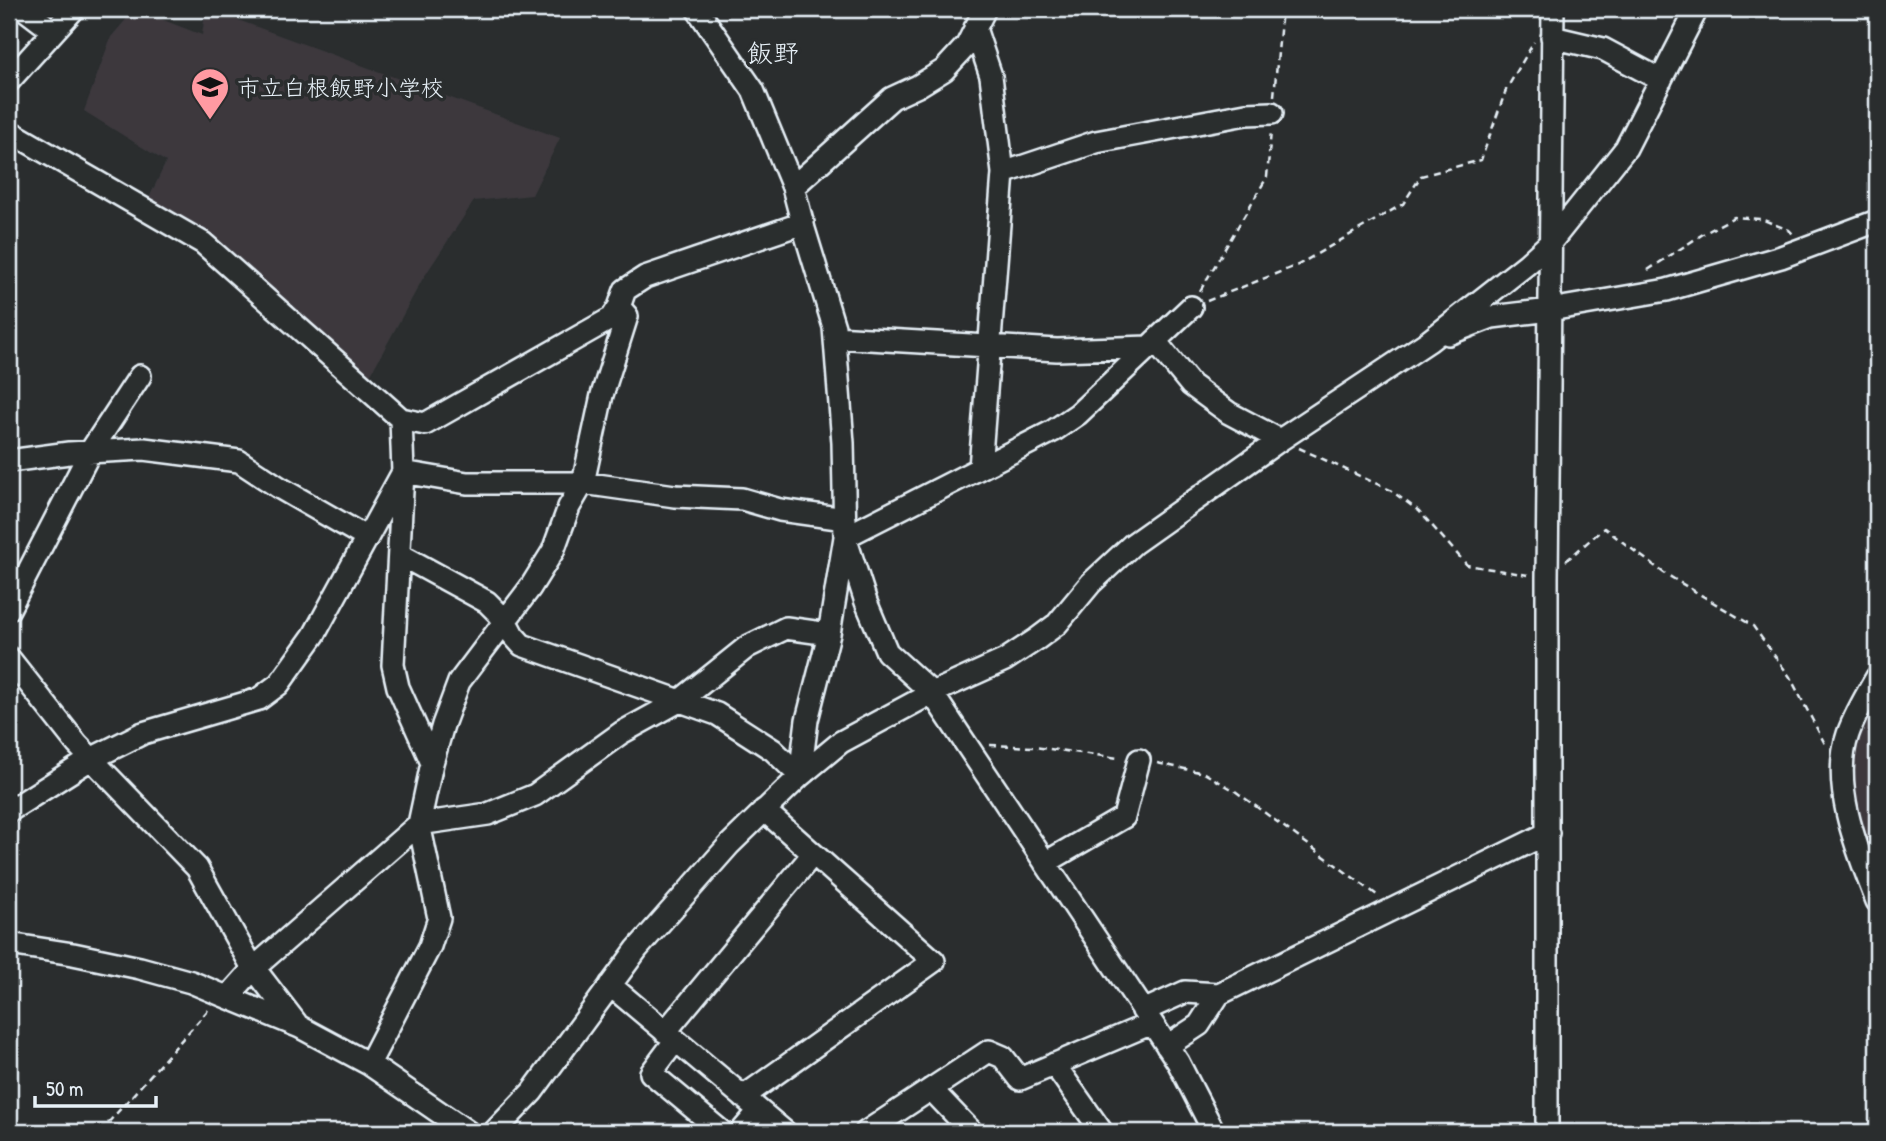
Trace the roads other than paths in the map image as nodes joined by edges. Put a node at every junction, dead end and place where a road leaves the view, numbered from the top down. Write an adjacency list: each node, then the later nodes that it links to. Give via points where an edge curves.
1 (24, 9): 8 (street)
2 (74, 9): 8 (street)
3 (697, 9): 15 (street, via 753,90)
4 (985, 9): 7 (street)
5 (1698, 9): 10 (street)
6 (1553, 10): 9 (street)
7 (975, 28): 14 (street, via 991,76); 15 (street, via 967,45 944,70 892,98)
8 (53, 31): 11 (street)
9 (1552, 37): 10 (street, via 1603,49); 18 (street)
10 (1661, 80): 18 (street, via 1626,148)
11 (9, 81)
12 (1272, 113): 14 (street, via 1096,142)
13 (9, 131): 27 (street, via 203,243)
14 (1003, 173): 25 (street)
15 (793, 187): 17 (street)
16 (1877, 221): 21 (street, via 1781,257 1667,290)
17 (803, 223): 19 (street, via 645,277 625,290); 22 (street)
18 (1550, 242): 21 (street); 23 (street)
19 (619, 307): 27 (street, via 612,318 443,416 425,424); 33 (street, via 627,316 602,395)
20 (1191, 307): 24 (street)
21 (1550, 310): 23 (street, via 1492,317); 51 (street)
22 (835, 337): 25 (street); 34 (street)
23 (1429, 341): 28 (street)
24 (1152, 344): 25 (street, via 1057,351); 28 (street, via 1191,385 1229,413); 31 (street, via 1078,414)
25 (989, 347): 31 (street)
26 (140, 376): 29 (street)
27 (401, 419): 32 (street)
28 (1280, 440): 42 (street, via 1132,544 1037,639 1005,660)
29 (90, 452): 30 (street); 35 (street, via 144,449 239,461); 37 (street)
30 (9, 461)
31 (979, 468): 34 (street)
32 (403, 472): 33 (street, via 467,483); 35 (street); 36 (street)
33 (583, 483): 34 (street, via 675,496 742,499); 38 (street, via 553,551)
34 (845, 528): 39 (street); 42 (street, via 866,602 887,652)
35 (367, 538): 44 (street, via 314,635 279,684 259,699 143,733)
36 (399, 554): 38 (street, via 488,602); 46 (street, via 393,665)
37 (9, 609)
38 (505, 620): 43 (street, via 522,645); 46 (street, via 459,682)
39 (829, 634): 43 (street, via 786,628 747,647); 47 (street, via 807,720)
40 (9, 658): 44 (street)
41 (1877, 677): 54 (street, via 1847,737 1842,775 1846,809)
42 (932, 693): 47 (street, via 841,742); 53 (street)
43 (681, 700): 47 (street, via 718,714 773,750); 50 (street, via 621,733 535,795 488,814)
44 (91, 759): 49 (street); 56 (street, via 197,868)
45 (1139, 761): 53 (street, via 1124,817)
46 (432, 763): 50 (street)
47 (800, 776): 48 (street)
48 (764, 810): 52 (street); 57 (street, via 687,891)
49 (9, 811)
50 (419, 824): 56 (street); 64 (street, via 439,918 430,946)
51 (1548, 833): 58 (street); 78 (street)
52 (813, 854): 62 (street); 67 (street, via 934,961)
53 (1045, 863): 60 (street)
54 (1877, 901)
55 (9, 944): 59 (street, via 140,968)
56 (254, 968): 59 (street); 61 (street)
57 (610, 985): 62 (street); 71 (street, via 532,1092)
58 (1219, 994): 60 (street, via 1185,992); 63 (street, via 1199,1025)
59 (225, 996): 61 (street)
60 (1147, 1017): 63 (street); 65 (street)
61 (300, 1027): 64 (street)
62 (670, 1036): 67 (street); 72 (street, via 651,1073)
63 (1167, 1046): 77 (street)
64 (369, 1064): 70 (street)
65 (1054, 1064): 66 (street, via 1020,1079 1003,1057 989,1051); 76 (street)
66 (931, 1089): 74 (street); 75 (street)
67 (743, 1097): 68 (street)
68 (759, 1111): 69 (street); 73 (street)
69 (782, 1131)
70 (468, 1132)
71 (494, 1132)
72 (722, 1132)
73 (741, 1132)
74 (866, 1132)
75 (972, 1132)
76 (1102, 1132)
77 (1212, 1132)
78 (1547, 1132)

